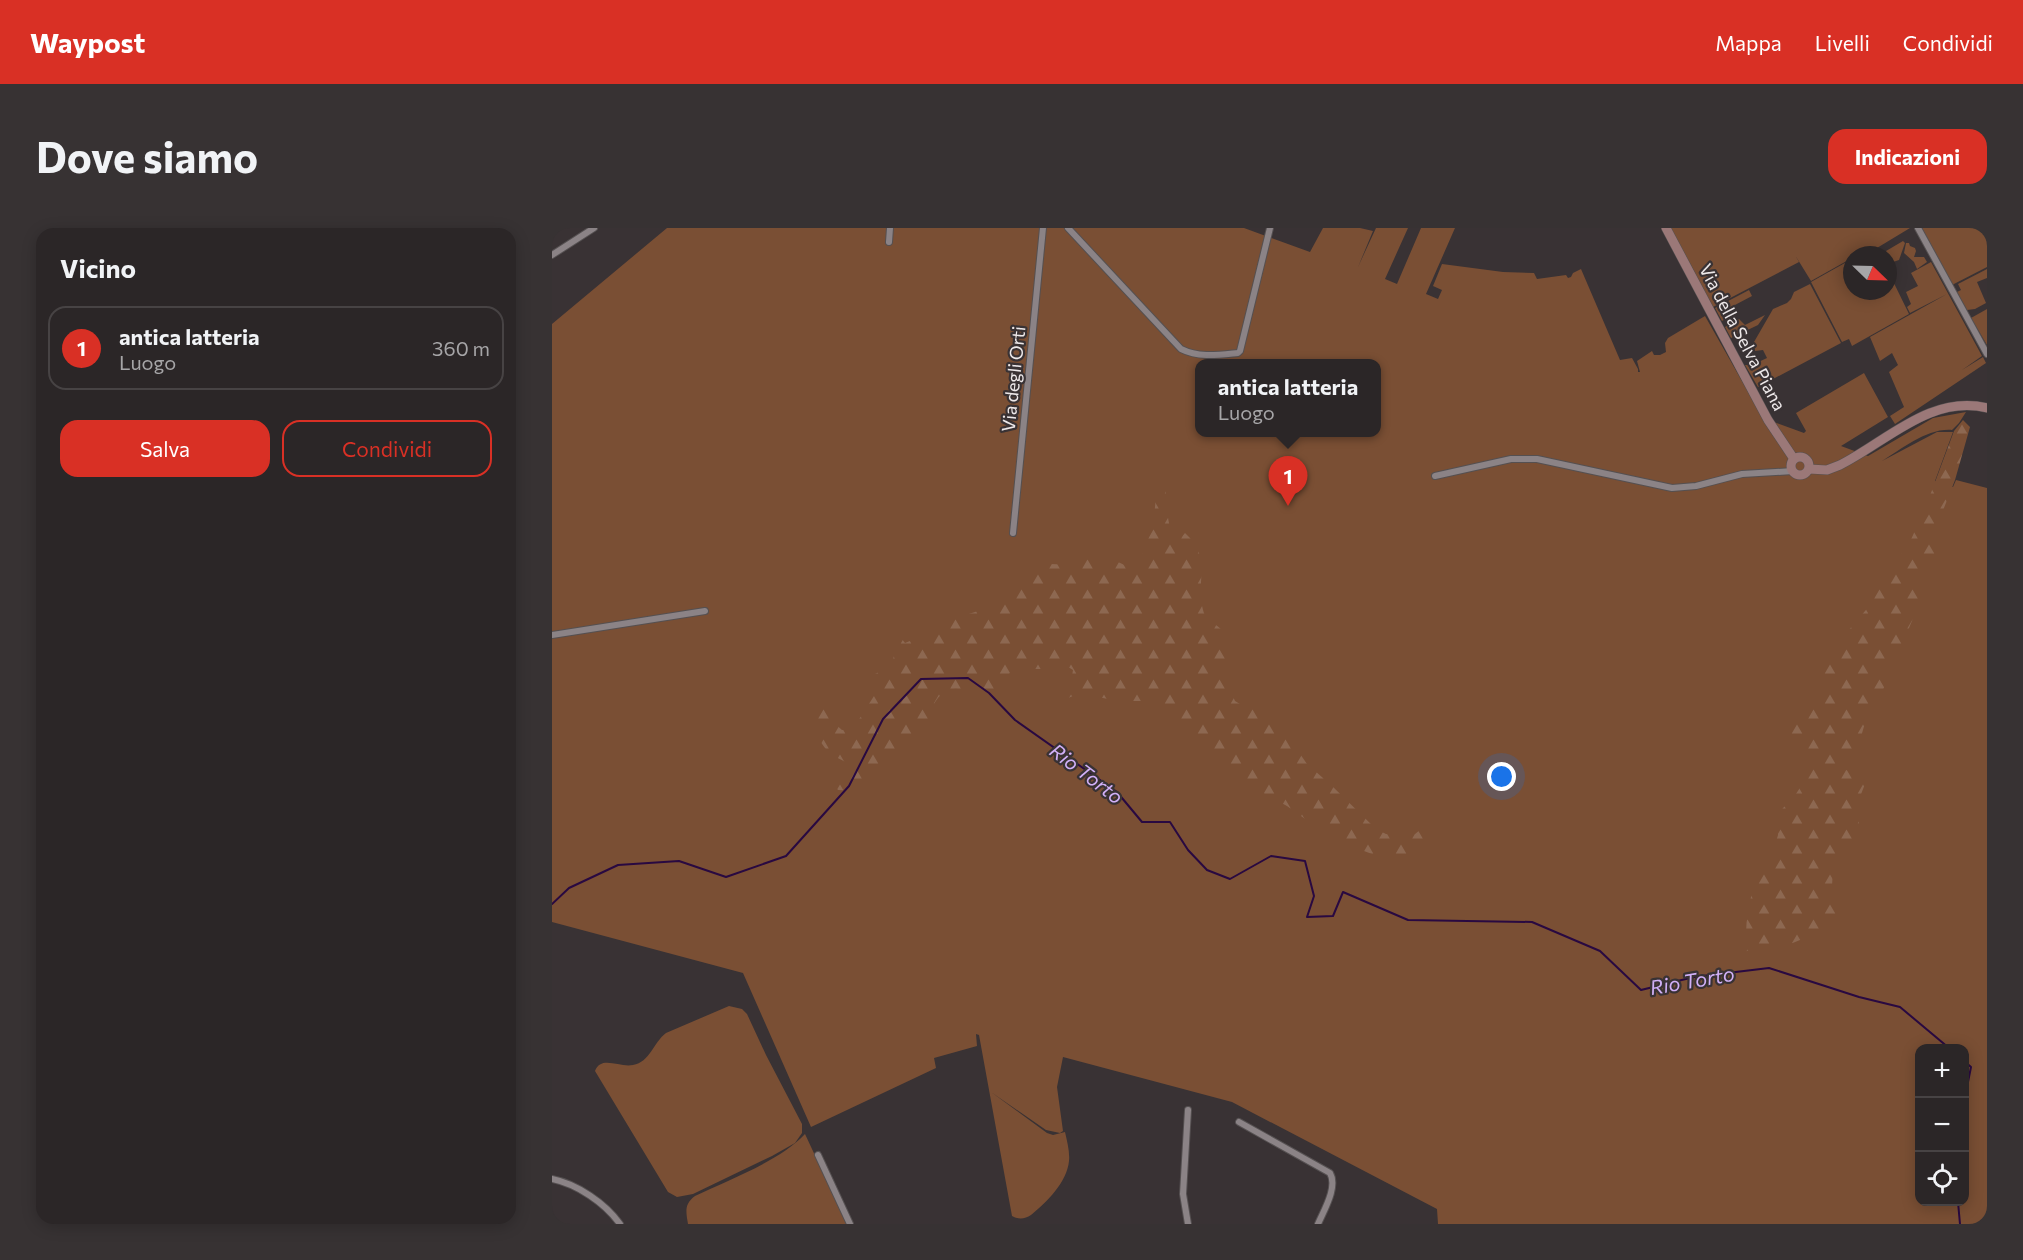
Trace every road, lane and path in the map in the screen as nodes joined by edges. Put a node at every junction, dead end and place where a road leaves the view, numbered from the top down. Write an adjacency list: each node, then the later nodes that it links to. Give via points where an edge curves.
1 (594, 228): 9 (street)
2 (890, 228): 8 (street)
3 (1043, 228): 16 (street, Via degli Orti)
4 (1068, 228): 5 (street, via 1181,349 1207,355 1238,353 1241,349)
5 (1270, 228)
6 (1665, 228): 12 (street, Via della Selva Piana, via 1768,420)
7 (1918, 228): 10 (street)
8 (889, 242)
9 (552, 255)
10 (1987, 354)
11 (1987, 408): 13 (street, via 1965,405 1933,411 1840,465 1827,470)
12 (1794, 459): 13 (street, via 1805,458); 14 (street)
13 (1809, 469): 14 (street, via 1800,475)
14 (1793, 471): 15 (street, via 1742,474 1672,488 1518,458)
15 (1435, 476)
16 (1013, 533)
17 (705, 611): 18 (street)
18 (552, 635)
19 (1188, 1110): 25 (street, via 1183,1187)
20 (1239, 1122): 26 (street, via 1330,1173 1332,1185)
21 (818, 1155): 24 (street)
22 (552, 1179): 23 (street, via 595,1200)
23 (620, 1224)
24 (850, 1224)
25 (1188, 1224)
26 (1318, 1224)

